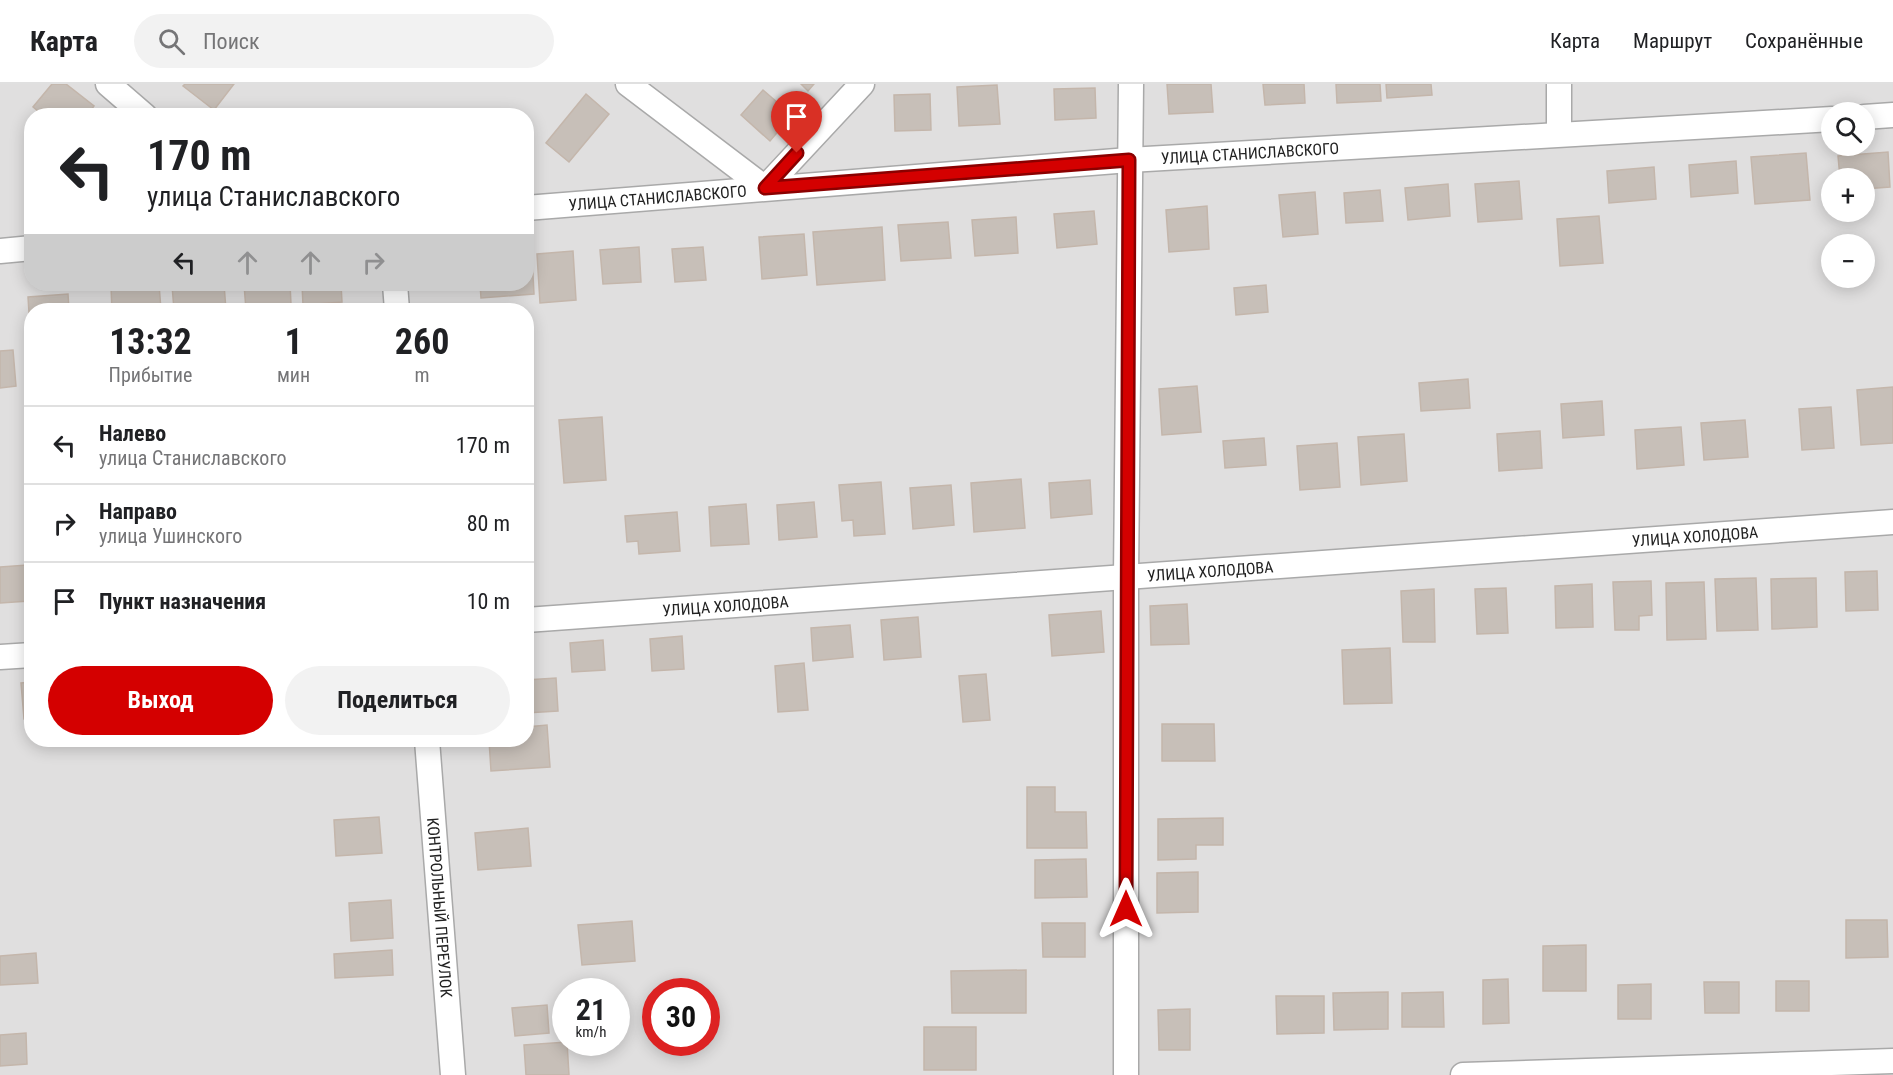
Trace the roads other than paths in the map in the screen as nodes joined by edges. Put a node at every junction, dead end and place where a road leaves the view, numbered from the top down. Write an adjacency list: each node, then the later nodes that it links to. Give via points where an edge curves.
1 (108, 84): 6 (street)
2 (628, 84): 12 (street)
3 (862, 84): 12 (street)
4 (1131, 84): 11 (street)
5 (1558, 84): 10 (street)
6 (136, 108)
7 (1893, 115): 8 (street)
8 (1875, 116)
9 (1821, 120): 10 (street, УЛИЦА СТАНИСЛАВСКОГО)
10 (1559, 134): 11 (street, УЛИЦА СТАНИСЛАВСКОГО)
11 (1129, 160): 12 (street, УЛИЦА СТАНИСЛАВСКОГО); 17 (street)
12 (765, 188): 13 (street, УЛИЦА СТАНИСЛАВСКОГО)
13 (534, 207)
14 (24, 249): 15 (street)
15 (0, 251)
16 (1893, 522): 17 (street, УЛИЦА ХОЛОДОВА)
17 (1126, 577): 18 (street, УЛИЦА ХОЛОДОВА); 24 (street)
18 (534, 619)
19 (24, 656): 20 (street)
20 (0, 657)
21 (429, 747): 23 (street, КОНТРОЛЬНЫЙ ПЕРЕУЛОК)
22 (1893, 1061): 25 (street)
23 (453, 1075)
24 (1126, 1075)
25 (1463, 1075)

